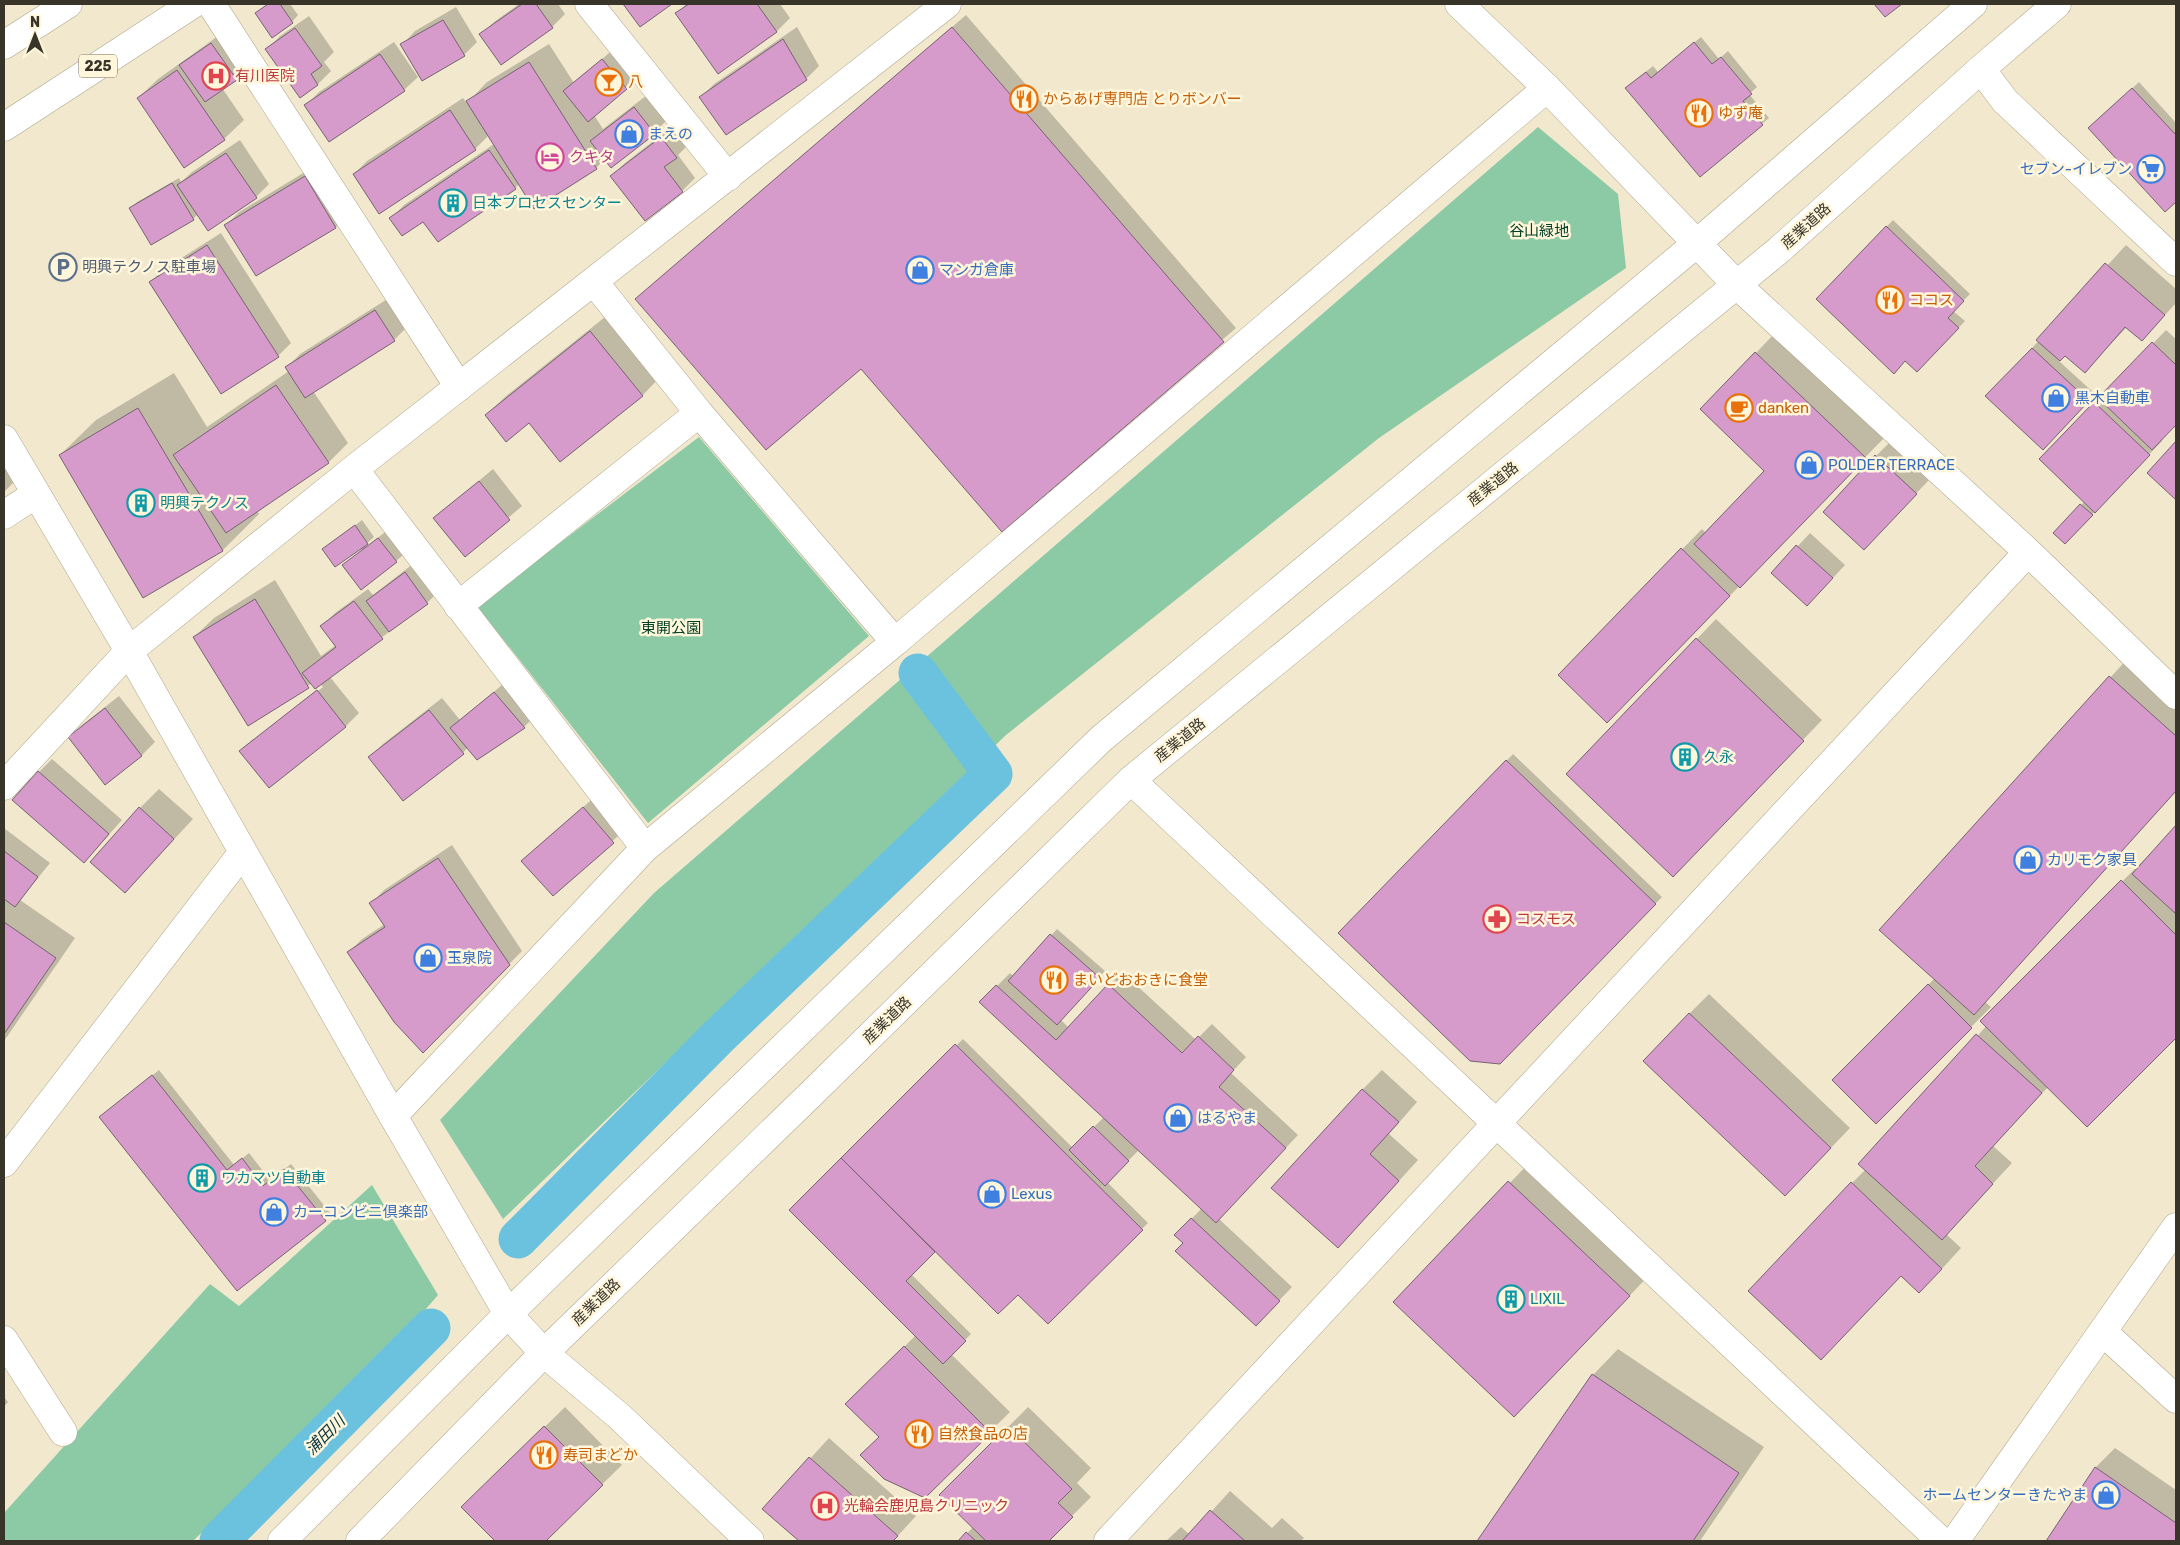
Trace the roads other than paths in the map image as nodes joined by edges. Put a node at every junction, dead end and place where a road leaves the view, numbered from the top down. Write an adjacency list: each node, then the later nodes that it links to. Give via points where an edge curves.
1 (68, 4): 9 (main road)
2 (193, 4): 12 (main road, 225)
3 (211, 4): 18 (main road)
4 (589, 4): 13 (main road)
5 (947, 4): 13 (main road)
6 (1459, 4): 11 (main road)
7 (1973, 4): 14 (main road)
8 (2057, 4): 10 (main road, 産業道路)
9 (4, 45)
10 (1981, 69): 15 (main road, via 2004,101); 17 (main road, 産業道路)
11 (1547, 88): 14 (main road); 26 (main road)
12 (4, 127)
13 (728, 177): 16 (main road)
14 (1696, 244): 17 (main road); 37 (main road, via 1101,739)
15 (2176, 262)
16 (594, 282): 18 (main road); 19 (main road)
17 (1737, 285): 24 (main road); 29 (main road, 産業道路)
18 (459, 387): 21 (main road)
19 (699, 413): 25 (main road); 26 (main road)
20 (4, 439): 22 (main road)
21 (354, 469): 25 (main road); 27 (main road)
22 (36, 494): 23 (main road); 27 (main road)
23 (4, 516)
24 (2028, 552): 28 (main road); 34 (main road)
25 (458, 606): 31 (main road)
26 (895, 642): 31 (main road)
27 (128, 651): 30 (main road); 32 (main road)
28 (2176, 695)
29 (1131, 780): 34 (main road); 40 (main road, 産業道路)
30 (4, 786)
31 (645, 848): 33 (main road)
32 (243, 852): 33 (main road); 35 (main road)
33 (392, 1116): 37 (main road)
34 (1497, 1125): 46 (main road); 47 (main road)
35 (4, 1163)
36 (2176, 1228): 38 (main road)
37 (508, 1314): 40 (main road); 43 (main road)
38 (2103, 1332): 41 (main road); 48 (main road)
39 (4, 1340): 42 (main road)
40 (544, 1353): 44 (main road, 産業道路); 45 (main road, via 620,1417)
41 (2176, 1399)
42 (63, 1432)
43 (282, 1541)
44 (360, 1541)
45 (750, 1541)
46 (1108, 1541)
47 (1941, 1541)
48 (1955, 1541)

